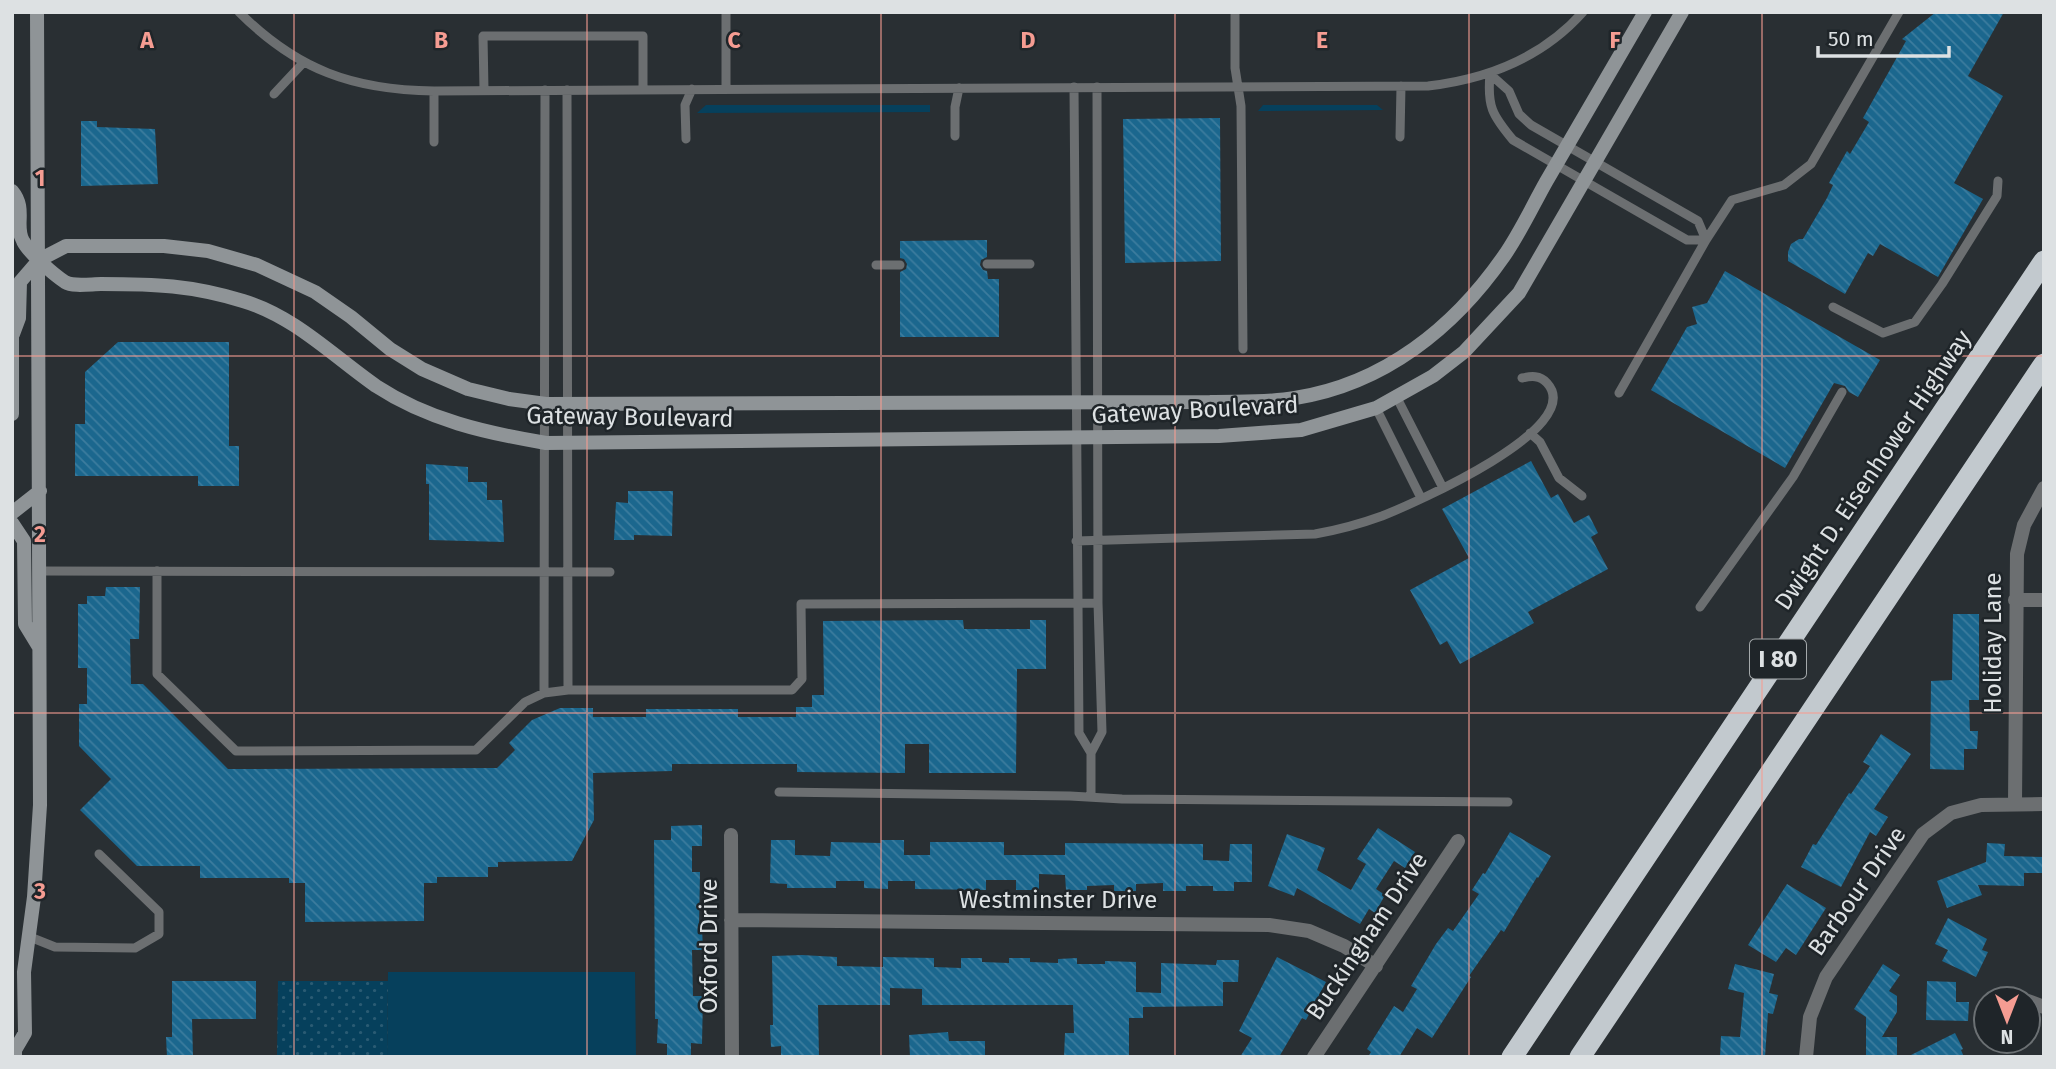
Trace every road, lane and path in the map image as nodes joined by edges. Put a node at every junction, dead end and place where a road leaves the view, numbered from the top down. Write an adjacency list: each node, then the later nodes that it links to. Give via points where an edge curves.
1 (37, 12): 35 (street)
2 (239, 12): 9 (lane)
3 (726, 12): 17 (lane)
4 (1236, 12): 12 (lane)
5 (1583, 12): 10 (lane, via 1543,48)
6 (1645, 12): 28 (street, Gateway Boulevard)
7 (1682, 12): 29 (street, Gateway Boulevard)
8 (1899, 12): 34 (lane, via 1811,164 1784,185 1732,200)
9 (303, 63): 22 (lane, via 354,82); 23 (lane)
10 (1490, 74): 11 (lane, via 1464,82); 28 (lane, via 1509,91 1519,114); 30 (lane, via 1488,98 1500,124 1513,140)
11 (1401, 86): 12 (lane); 25 (lane)
12 (1238, 87): 15 (lane); 43 (lane)
13 (959, 88): 14 (lane); 17 (lane); 24 (lane)
14 (1074, 88): 15 (lane); 49 (lane)
15 (1097, 88): 50 (lane)
16 (692, 89): 17 (lane); 21 (lane); 26 (lane, via 685,105)
17 (726, 89)
18 (484, 90): 19 (lane); 21 (lane, via 483,36 643,36); 22 (lane)
19 (545, 90): 20 (lane); 51 (lane)
20 (567, 90): 21 (lane); 52 (lane)
21 (643, 90)
22 (434, 91): 27 (lane)
23 (274, 94)
24 (954, 136)
25 (1400, 138)
26 (685, 139)
27 (434, 142)
28 (1567, 145): 29 (lane); 30 (street, Gateway Boulevard)
29 (1595, 162): 31 (street, Gateway Boulevard); 34 (lane, via 1698,221)
30 (1556, 165): 31 (lane); 50 (street, Gateway Boulevard, via 1506,254 1476,294 1443,328 1365,378 1284,399)
31 (1584, 181): 34 (lane, via 1687,240); 48 (street, Gateway Boulevard, via 1519,293 1497,320 1464,352)
32 (1998, 181): 41 (lane, via 1997,196 1915,322 1882,333)
33 (12, 191): 35 (street, via 19,200 22,240)
34 (1706, 240): 47 (lane)
35 (39, 260): 42 (street, via 20,282 19,318); 51 (street, Gateway Boulevard, via 66,246 208,251 257,265 315,292 422,369 468,389); 58 (street, Gateway Boulevard, via 67,284 163,284 204,289 247,302 294,324 378,387 420,410 496,435); 62 (street)
36 (2044, 261): 97 (highway, Dwight D. Eisenhower Highway / I 80)
37 (987, 264): 38 (lane)
38 (1030, 264)
39 (876, 265): 40 (lane)
40 (900, 265)
41 (1833, 307)
42 (13, 333): 54 (street)
43 (1243, 349)
44 (2044, 364): 98 (highway, I 80)
45 (1522, 378): 55 (lane, via 1535,376 1552,391 1548,415)
46 (1842, 392): 78 (lane, via 1793,477)
47 (1619, 393)
48 (1397, 398): 53 (street, Gateway Boulevard); 60 (lane)
49 (1075, 402): 50 (street, Gateway Boulevard); 52 (street, Gateway Boulevard); 57 (lane)
50 (1098, 402): 56 (lane)
51 (545, 404): 52 (street, Gateway Boulevard); 58 (lane)
52 (568, 404): 59 (lane)
53 (1376, 408): 56 (street, Gateway Boulevard, via 1301,430); 64 (lane)
54 (12, 414)
55 (1530, 433): 60 (lane); 63 (lane, via 1540,442 1559,478)
56 (1098, 438): 57 (street, Gateway Boulevard); 68 (lane)
57 (1075, 439): 59 (street, Gateway Boulevard); 67 (lane)
58 (546, 443): 59 (street, Gateway Boulevard); 71 (lane)
59 (568, 443): 72 (lane)
60 (1443, 488): 64 (lane)
61 (2044, 488): 74 (street, Holiday Lane, via 2024,525)
62 (40, 491): 65 (street); 69 (street)
63 (1582, 496)
64 (1421, 498): 68 (lane, via 1382,516 1315,534)
65 (12, 513)
66 (12, 523): 79 (street, via 24,541 25,624)
67 (1076, 541): 68 (lane); 76 (lane)
68 (1098, 541): 77 (lane)
69 (40, 571): 70 (lane); 79 (street)
70 (158, 571): 71 (lane); 81 (lane, via 157,674 236,751 476,750 525,702)
71 (544, 572): 72 (lane); 81 (lane)
72 (569, 572): 73 (lane); 80 (lane)
73 (610, 572)
74 (2015, 600): 75 (street); 86 (street, Holiday Lane)
75 (2044, 600)
76 (1077, 603): 77 (lane); 80 (lane, via 801,604 802,679 792,690); 82 (lane, via 1079,733)
77 (1098, 603): 82 (lane, via 1102,732)
78 (1700, 607)
79 (40, 648): 92 (street, via 40,805)
80 (568, 690): 81 (lane)
81 (544, 693)
82 (1091, 753): 84 (lane)
83 (779, 792): 84 (lane)
84 (1091, 797): 85 (lane)
85 (1508, 802)
86 (2014, 804): 87 (street, Barbour Drive); 99 (street, Barbour Drive, via 1981,805 1951,813 1923,834 1826,977 1810,1017)
87 (2044, 804)
88 (731, 835): 91 (street, Oxford Drive)
89 (1458, 841): 93 (street, Buckingham Drive)
90 (99, 854): 92 (lane, via 159,912 159,934 135,948 55,947)
91 (731, 920): 93 (street, Westminster Drive, via 1269,925 1309,931); 95 (street, Oxford Drive)
92 (30, 937): 94 (street, via 24,972 25,1032)
93 (1376, 966): 96 (street, Buckingham Drive)
94 (14, 1050)
95 (732, 1057)
96 (1314, 1057)
97 (1513, 1057)
98 (1580, 1057)
99 (1806, 1057)

